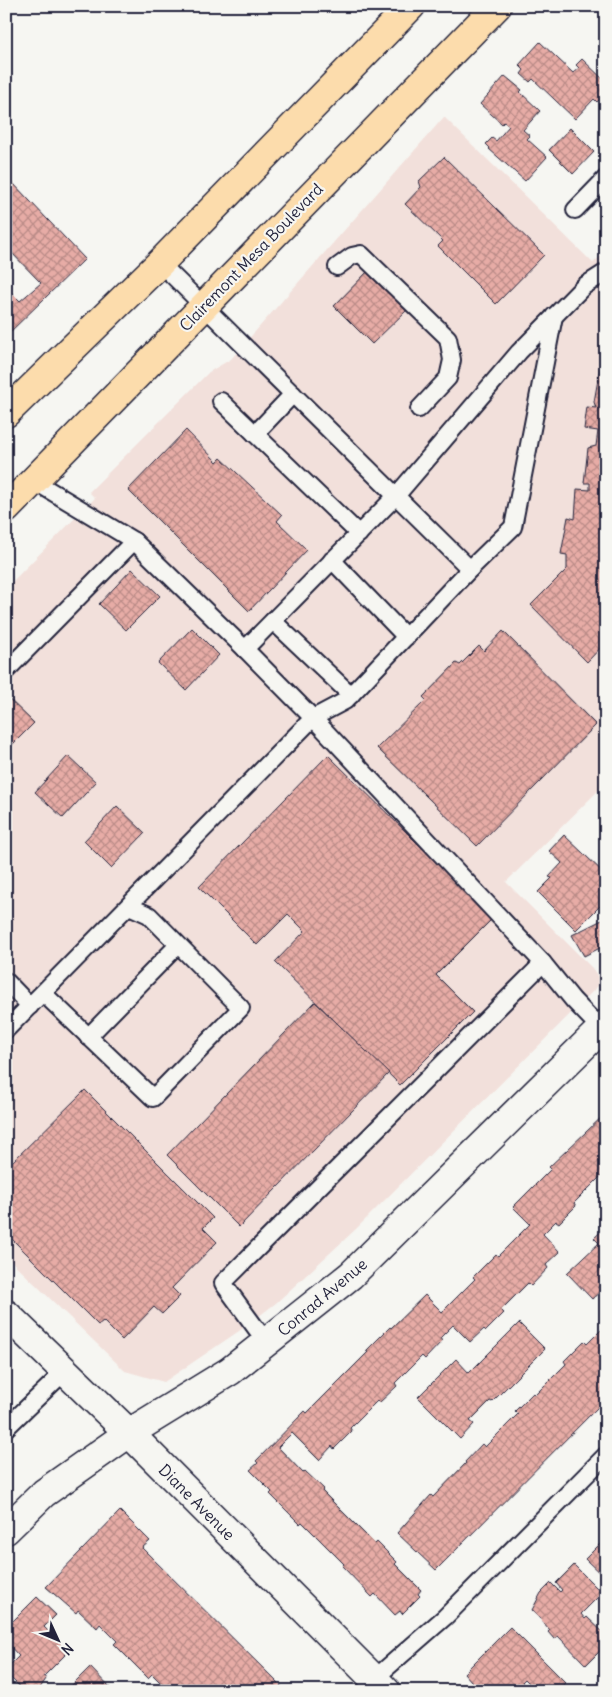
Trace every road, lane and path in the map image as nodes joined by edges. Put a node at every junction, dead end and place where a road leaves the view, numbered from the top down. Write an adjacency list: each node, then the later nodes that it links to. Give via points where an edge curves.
1 (411, 6): 5 (main road)
2 (496, 6): 8 (main road, Clairemont Mesa Boulevard)
3 (606, 178): 4 (lane)
4 (574, 210)
5 (160, 263): 8 (lane); 13 (main road)
6 (337, 267): 12 (lane, via 352,256 361,254 448,338 452,360 448,378)
7 (606, 272): 9 (lane, via 584,286)
8 (204, 306): 10 (lane); 15 (main road, Clairemont Mesa Boulevard)
9 (554, 316): 16 (lane, via 519,352); 21 (lane, via 513,527)
10 (293, 394): 14 (lane); 16 (lane)
11 (222, 401): 14 (lane)
12 (419, 409)
13 (6, 412)
14 (255, 434): 18 (lane)
15 (34, 481): 17 (main road, Clairemont Mesa Boulevard); 19 (lane)
16 (396, 496): 18 (lane); 21 (lane)
17 (6, 509)
18 (359, 534): 20 (lane)
19 (134, 541): 24 (lane); 25 (lane)
20 (332, 560): 22 (lane); 23 (lane)
21 (470, 569): 23 (lane)
22 (273, 621): 24 (lane); 26 (lane)
23 (406, 637): 26 (lane)
24 (246, 649): 27 (lane)
25 (6, 671)
26 (351, 695): 27 (lane)
27 (313, 718): 28 (lane); 30 (lane)
28 (129, 906): 29 (lane, via 149,915); 32 (lane)
29 (178, 945): 36 (lane); 36 (lane, via 241,1008 152,1098)
30 (543, 963): 34 (lane, via 573,1000); 38 (lane, via 222,1283)
31 (6, 981): 33 (lane)
32 (43, 993): 33 (lane); 36 (lane)
33 (30, 1006): 35 (lane)
34 (604, 1026): 38 (street, Conrad Avenue, via 352,1275)
35 (6, 1030)
36 (88, 1037)
37 (6, 1314): 39 (street, Diane Avenue)
38 (266, 1342): 41 (street, Conrad Avenue, via 230,1371)
39 (65, 1371): 40 (lane); 41 (street, Diane Avenue)
40 (6, 1428)
41 (128, 1432): 43 (street, Conrad Avenue, via 44,1492); 44 (street, Diane Avenue)
42 (606, 1455): 44 (lane)
43 (6, 1530)
44 (380, 1685)

